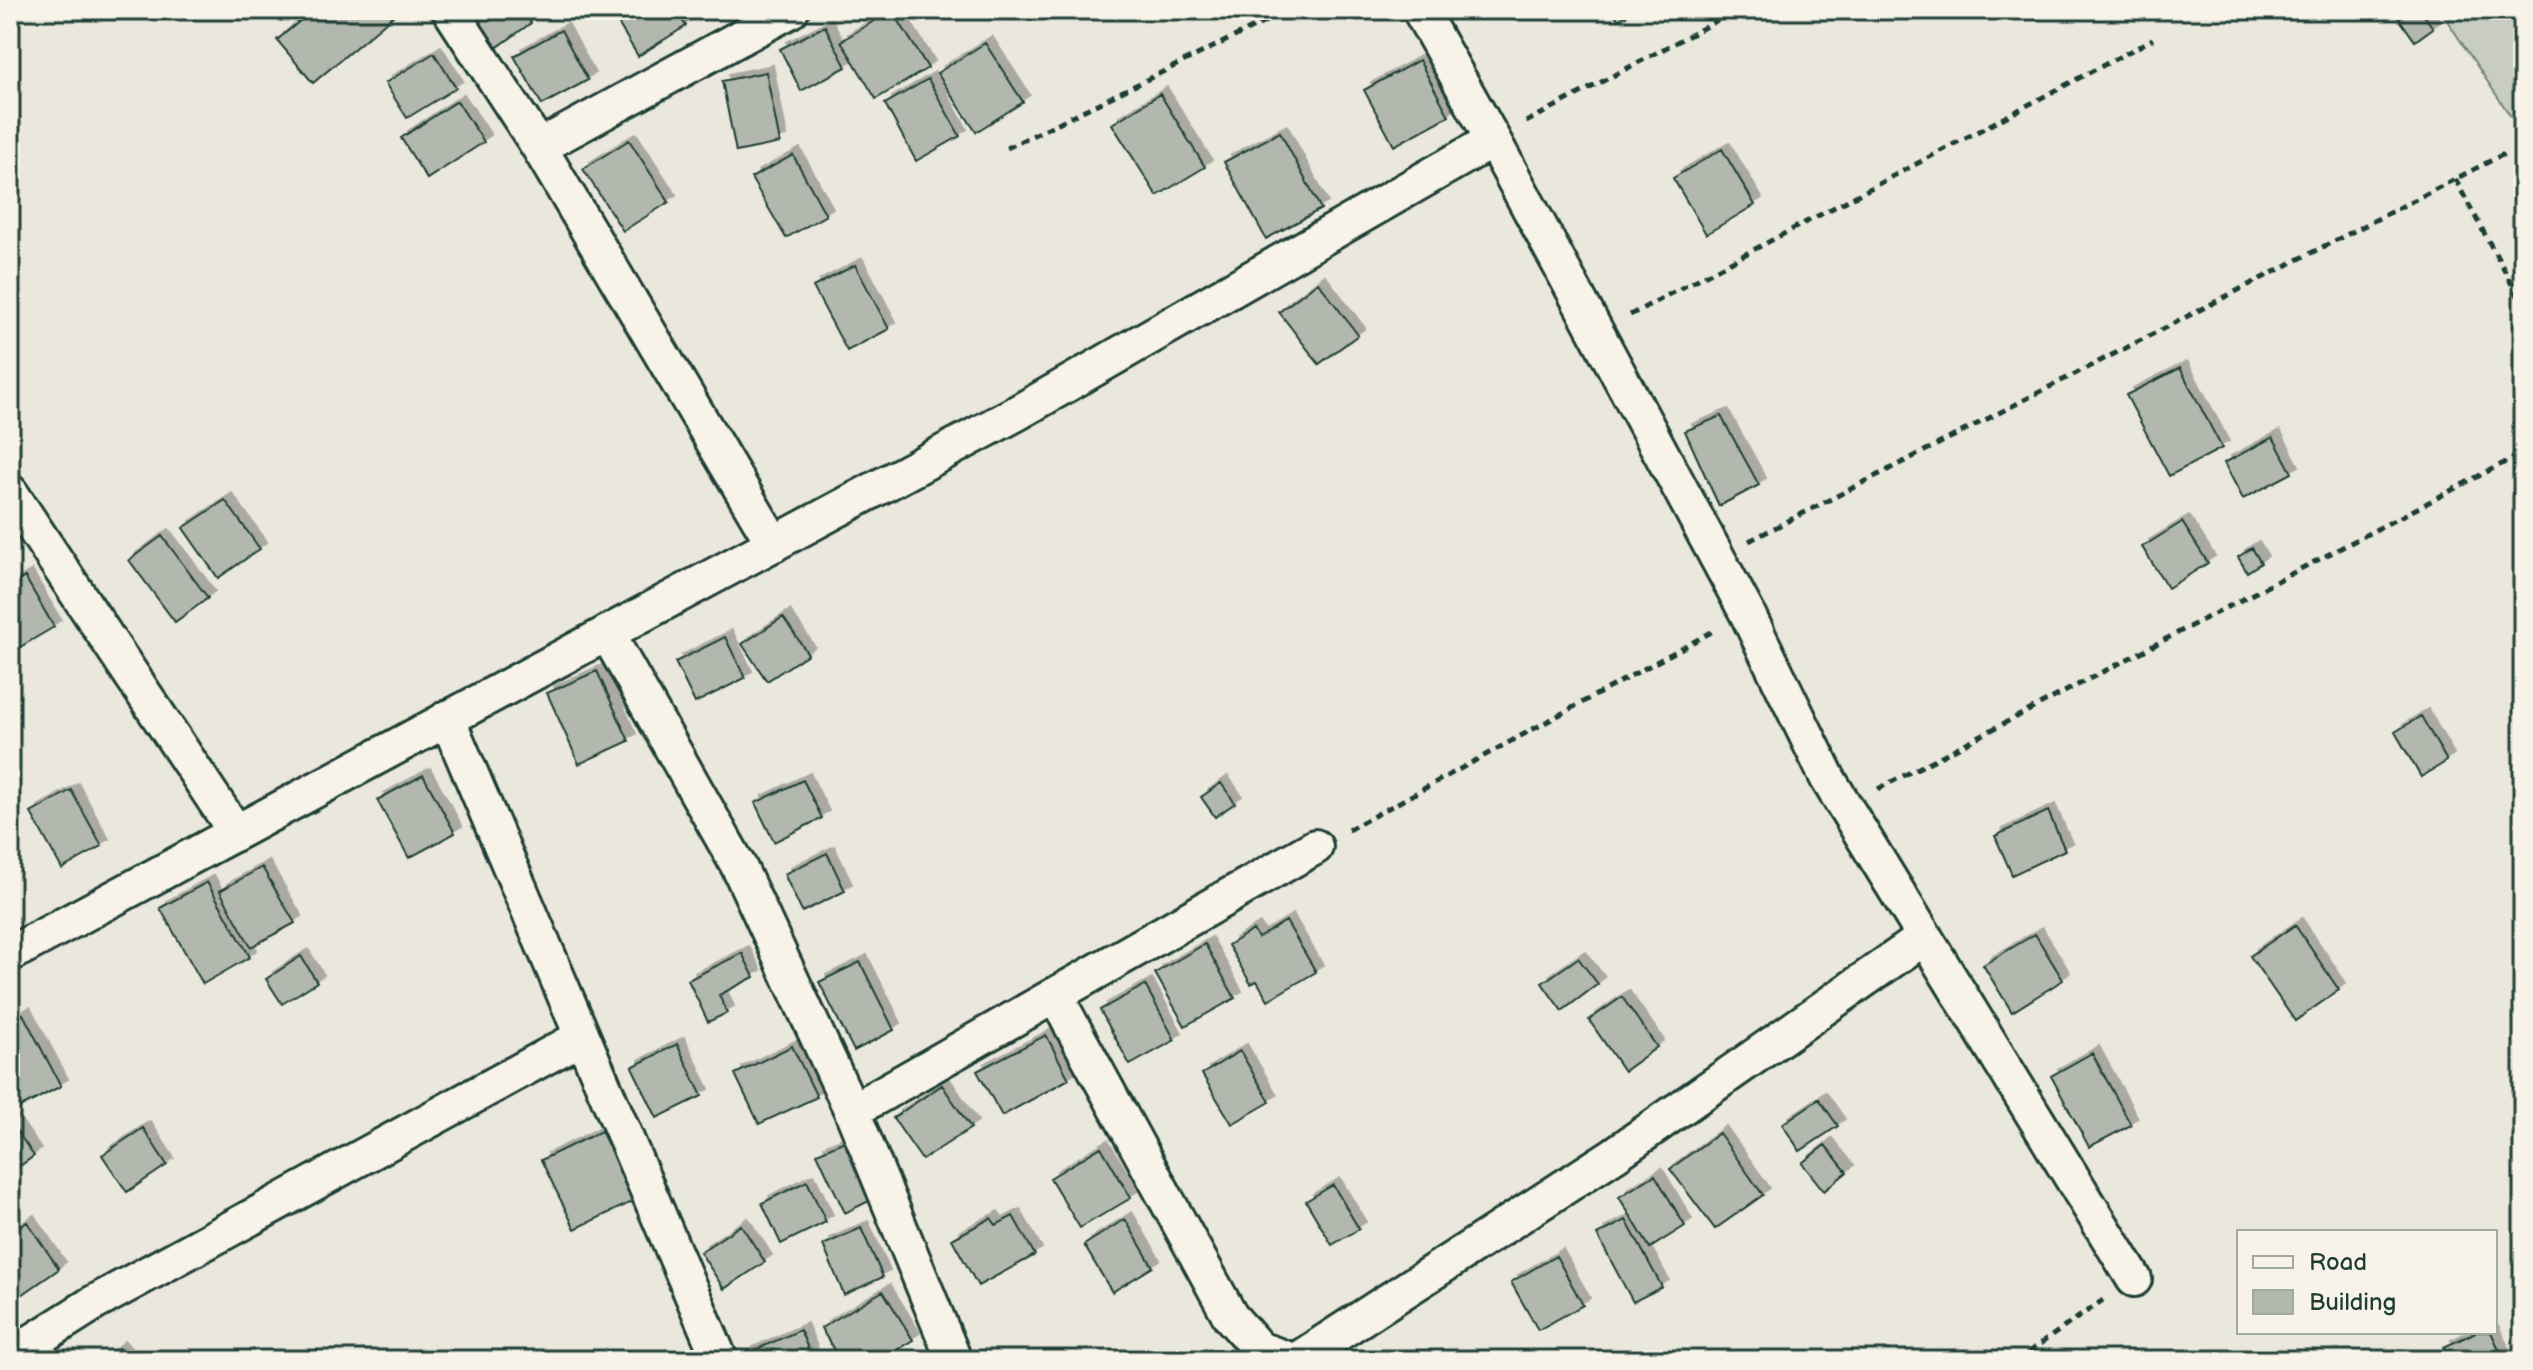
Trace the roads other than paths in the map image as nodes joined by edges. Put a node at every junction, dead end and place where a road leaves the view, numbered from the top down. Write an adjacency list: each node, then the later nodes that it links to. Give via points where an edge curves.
1 (450, 10): 5 (street)
2 (791, 10): 5 (street)
3 (1420, 10): 4 (street)
4 (1493, 140): 7 (street, via 1017,413); 12 (street, via 1845,806)
5 (539, 147): 7 (street)
6 (10, 492): 10 (street)
7 (774, 544): 8 (street)
8 (607, 633): 9 (street); 16 (street, via 739,867)
9 (447, 718): 10 (street); 15 (street)
10 (235, 831): 13 (street)
11 (1315, 847): 14 (street)
12 (1925, 937): 17 (street); 22 (street, via 1614,1155)
13 (10, 954)
14 (1055, 995): 16 (street); 21 (street, via 1230,1316 1259,1349)
15 (582, 1037): 18 (street, via 94,1303); 19 (street)
16 (852, 1111): 20 (street)
17 (2134, 1279)
18 (10, 1356)
19 (720, 1360)
20 (954, 1360)
21 (1290, 1360)
22 (1297, 1360)

